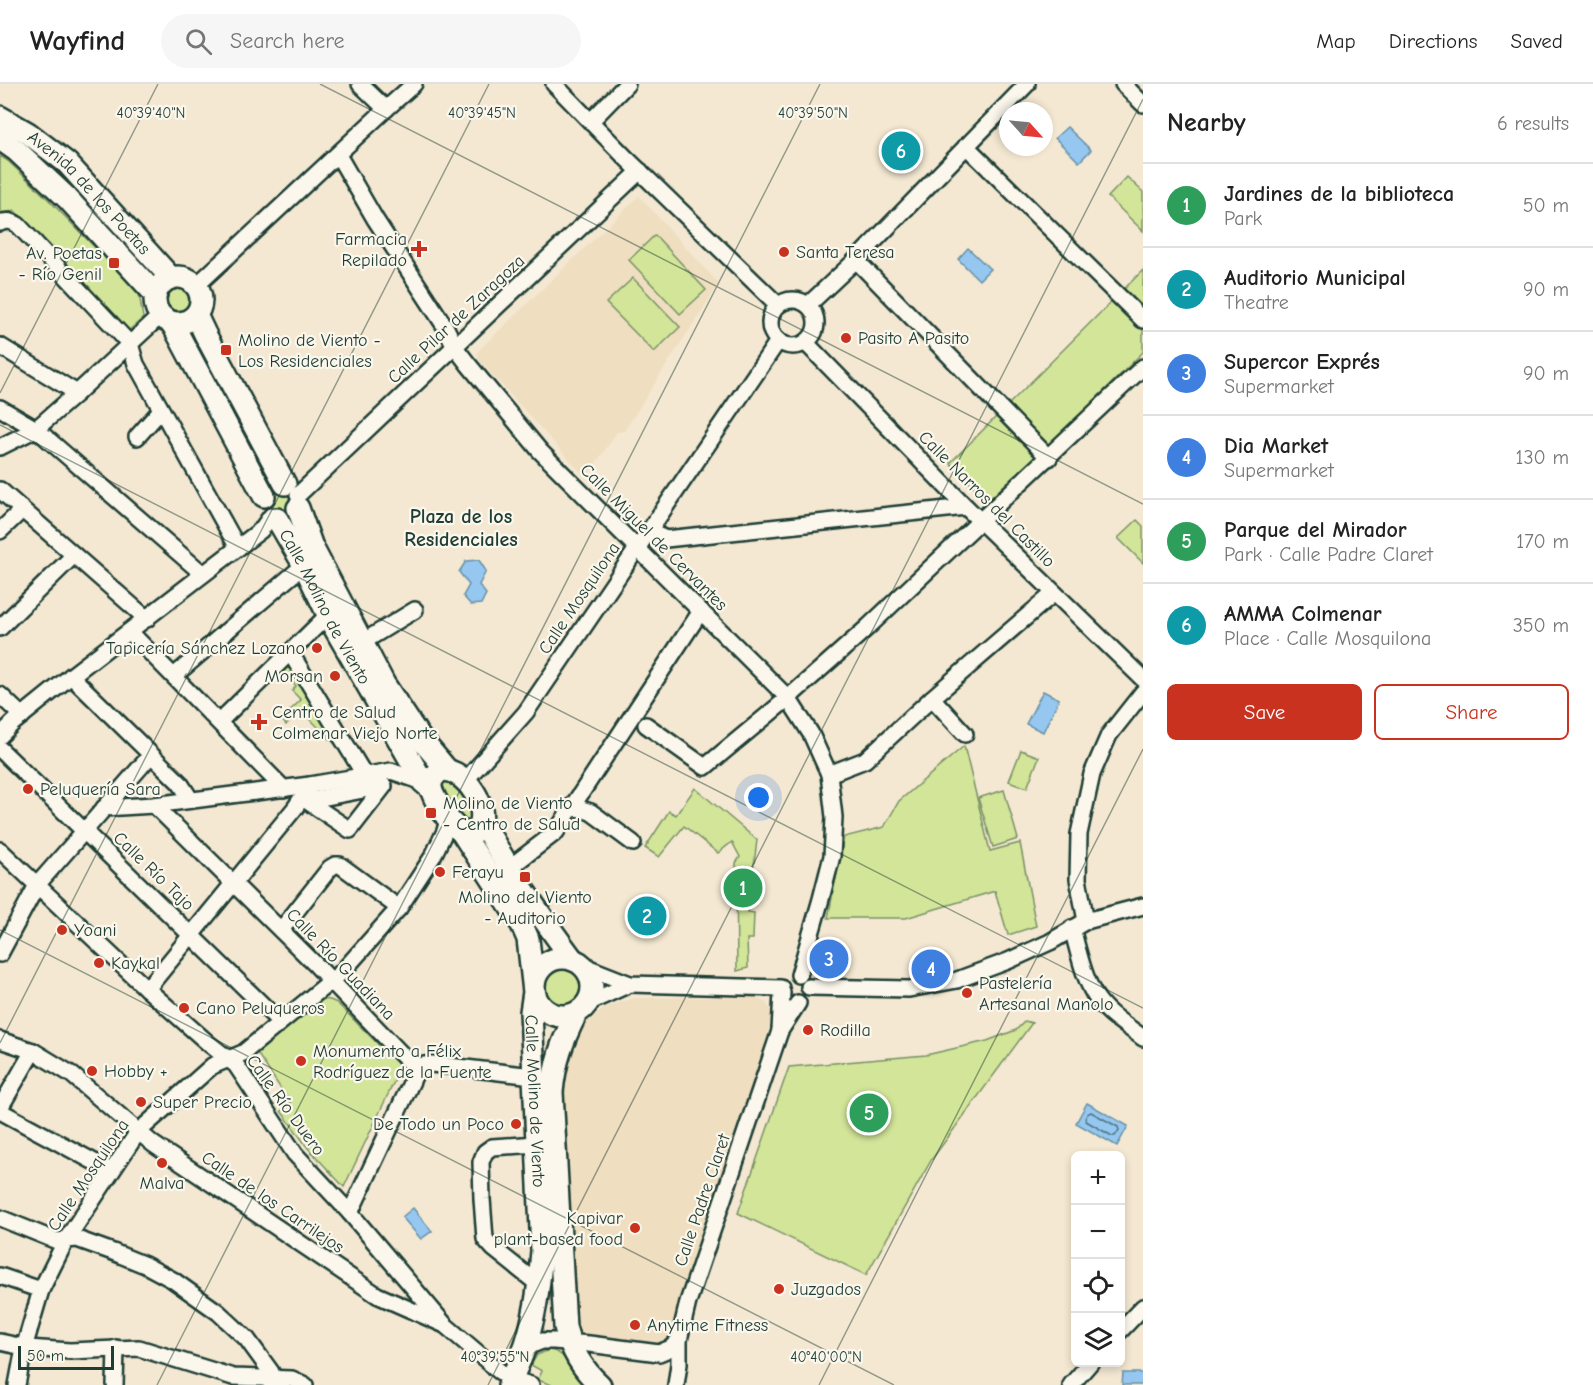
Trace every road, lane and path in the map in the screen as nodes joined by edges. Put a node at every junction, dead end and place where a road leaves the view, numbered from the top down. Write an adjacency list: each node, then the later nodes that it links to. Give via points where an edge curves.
1 (360, 84): 8 (street)
2 (414, 84): 8 (street)
3 (554, 84): 10 (street)
4 (627, 84): 10 (street)
5 (1027, 84): 12 (street)
6 (1123, 84): 7 (street)
7 (1143, 104)
8 (386, 109): 13 (street)
9 (0, 117): 17 (main road, Avenida de los Poetas, via 67,163)
10 (591, 121): 14 (street)
11 (0, 139): 19 (main road, Avenida de los Poetas, via 67,198)
12 (966, 146): 16 (street); 24 (street)
13 (338, 155): 18 (street); 29 (street, Calle Miguel de Cervantes)
14 (640, 171): 20 (street); 29 (street, Calle Pilar de Zaragoza)
15 (0, 223): 27 (street, via 18,225)
16 (856, 260): 21 (street); 37 (street)
17 (171, 278): 18 (main road, via 185,278); 19 (main road)
18 (196, 286): 22 (main road, via 201,303)
19 (155, 294): 23 (main road, via 155,305)
20 (778, 305): 21 (street, via 798,301); 25 (street, via 770,323)
21 (808, 305): 26 (street, via 816,324)
22 (196, 315): 23 (main road, via 183,323); 39 (main road, Calle Molino de Viento)
23 (166, 320): 27 (street); 42 (main road, Calle Molino de Viento)
24 (1143, 320)
25 (778, 341): 26 (street, via 787,346); 45 (street, Calle Mosquilona)
26 (806, 343): 40 (street, Calle Narros del Castillo)
27 (130, 344): 31 (street); 33 (street, via 136,364)
28 (0, 346): 31 (street)
29 (455, 347): 39 (street, Calle Pilar de Zaragoza); 48 (street, Calle Miguel de Cervantes, via 540,451)
30 (1143, 368): 37 (street)
31 (77, 393): 34 (street)
32 (0, 408): 34 (street)
33 (161, 410): 35 (street); 47 (street)
34 (36, 429): 36 (street); 52 (street)
35 (137, 437)
36 (0, 447)
37 (1049, 458): 43 (street)
38 (0, 490): 41 (street)
39 (293, 496): 42 (main road, via 292,516 282,519); 42 (main road, via 275,485 267,492); 60 (main road, Calle Molino de Viento, via 312,547)
40 (966, 507): 43 (street, Calle Narros del Castillo); 46 (street)
41 (22, 510): 44 (street); 49 (street)
42 (271, 511): 47 (street, via 261,530); 51 (main road, Calle Molino de Viento)
43 (981, 522): 53 (street, Calle Narros del Castillo); 67 (street)
44 (0, 531)
45 (648, 531): 46 (street); 48 (street, Calle Mosquilona)
46 (666, 539): 50 (street)
47 (238, 548): 52 (street)
48 (637, 548): 50 (street, Calle Miguel de Cervantes); 77 (street, Calle Mosquilona, via 526,712)
49 (74, 555): 57 (street); 58 (street)
50 (653, 564): 55 (street, Calle Miguel de Cervantes)
51 (304, 565): 56 (main road, Calle Molino de Viento); 63 (street)
52 (203, 574): 57 (street)
53 (1054, 593): 64 (street, Calle Narros del Castillo); 68 (street)
54 (414, 610): 60 (street)
55 (701, 611): 67 (street, Calle Miguel de Cervantes); 85 (street)
56 (328, 615): 61 (street); 80 (main road, Calle Molino de Viento)
57 (147, 619): 59 (street)
58 (0, 628)
59 (130, 632): 62 (street); 63 (street)
60 (362, 643): 77 (main road, Calle Molino de Viento, via 420,738)
61 (290, 652): 70 (street); 78 (street)
62 (71, 676): 69 (street); 75 (street)
63 (174, 676): 70 (street)
64 (1143, 679)
65 (1143, 692): 96 (street, via 1109,735 1092,774 1079,834)
66 (0, 694): 69 (street)
67 (788, 698): 71 (street, via 705,767); 76 (street, Calle Miguel de Cervantes, via 811,734)
68 (932, 698): 72 (street); 76 (street, via 865,760)
69 (22, 716): 73 (street)
70 (219, 722): 81 (street)
71 (646, 725)
72 (965, 734)
73 (0, 736)
74 (0, 749): 88 (street, Calle Río Tajo)
75 (151, 755): 82 (street, via 180,783); 84 (street)
76 (829, 774): 102 (street, Calle Miguel de Cervantes, via 834,818 831,856)
77 (456, 775): 80 (main road, via 441,770); 86 (main road, Calle Molino de Viento, via 475,795)
78 (364, 776): 79 (street); 80 (street, via 391,771)
79 (310, 785): 81 (street); 92 (street)
80 (427, 785): 87 (main road, Calle Molino de Viento)
81 (284, 789): 82 (street)
82 (191, 800): 83 (street)
83 (153, 805): 84 (street); 92 (street, Calle Río Guadiana)
84 (104, 808): 88 (street)
85 (570, 810): 89 (street, via 591,812); 91 (street, via 555,832)
86 (482, 821): 87 (main road, via 477,830 468,833); 91 (main road)
87 (455, 825): 95 (street, Calle Mosquilona, via 445,831); 106 (main road, Calle Molino de Viento, via 525,932)
88 (84, 831): 93 (street); 98 (street, Calle Río Tajo)
89 (633, 843)
90 (0, 850): 93 (street, Calle Río Duero)
91 (509, 868): 100 (main road)
92 (233, 883): 97 (street, Calle Río Guadiana); 98 (street)
93 (36, 885): 99 (street); 104 (street, Calle Río Duero)
94 (1143, 906): 96 (street)
95 (399, 908): 97 (street, via 335,865); 101 (street, Calle Mosquilona, via 342,972)
96 (1079, 925): 102 (street, via 1008,961 957,980 909,989); 111 (street, via 1084,968 1095,996)
97 (281, 930): 101 (street, Calle Río Guadiana)
98 (192, 935): 104 (street); 109 (street, Calle Río Tajo)
99 (0, 954)
100 (579, 963): 103 (street); 106 (main road, via 565,958 548,962 537,975); 108 (main road, via 589,973 593,988)
101 (330, 980): 109 (street, Calle Mosquilona); 115 (street, Calle Río Guadiana, via 408,1061)
102 (804, 981): 105 (street, via 793,974 783,982); 107 (street, via 809,994)
103 (630, 984): 105 (street); 108 (street)
104 (147, 989): 114 (street, Calle Río Duero)
105 (781, 990): 107 (street, via 788,1000); 110 (street, Calle Padre Claret)
106 (534, 992): 108 (main road, via 546,1011 561,1017); 116 (main road, Calle Molino de Viento)
107 (798, 1003): 110 (street, Calle Padre Claret)
108 (582, 1009): 132 (main road, Calle Molino de Viento, via 562,1041 552,1092 564,1327)
109 (280, 1022): 114 (street, Calle Mosquilona, via 243,1053)
110 (780, 1031): 130 (street, Calle Padre Claret)
111 (1143, 1038)
112 (0, 1040): 113 (street, Calle de los Carrilejos)
113 (33, 1051): 117 (street); 118 (street, Calle de los Carrilejos, via 71,1074)
114 (227, 1059): 118 (street, Calle Mosquilona, via 212,1066); 121 (street, Calle Río Duero, via 236,1065 295,1154)
115 (418, 1066): 116 (street, via 432,1064); 121 (street)
116 (533, 1076): 119 (main road, Calle Molino de Viento)
117 (0, 1109): 120 (street)
118 (138, 1132): 120 (street, Calle Mosquilona); 128 (street, Calle de los Carrilejos, via 376,1295)
119 (537, 1144): 125 (main road, Calle Molino de Viento, via 542,1251); 125 (street, via 492,1147 481,1162 485,1239)
120 (111, 1171): 123 (street, Calle Mosquilona)
121 (350, 1213): 128 (street, Calle Río Duero)
122 (0, 1218): 123 (street, via 57,1241)
123 (66, 1240): 126 (street, Calle Mosquilona); 139 (street, via 77,1239 113,1252 174,1280 218,1312 247,1340 272,1372)
124 (0, 1276): 126 (street)
125 (539, 1285): 136 (main road, Calle Molino de Viento)
126 (41, 1290): 133 (street, Calle Mosquilona)
127 (1143, 1307): 129 (street)
128 (445, 1325): 140 (street, Calle de los Carrilejos)
129 (1125, 1326)
130 (679, 1340): 135 (street); 137 (street, Calle Padre Claret)
131 (0, 1342): 133 (street)
132 (569, 1342): 135 (street); 136 (street, via 542,1341); 144 (main road, Calle Molino de Viento)
133 (24, 1348): 134 (street); 141 (street, Calle Mosquilona)
134 (116, 1348): 139 (street, via 139,1348 233,1377); 142 (street)
135 (659, 1353): 137 (street)
136 (523, 1354): 140 (main road, Calle Molino de Viento)
137 (679, 1363): 145 (street, Calle Padre Claret)
138 (1087, 1367): 146 (street)
139 (272, 1382): 143 (street, via 292,1379)
140 (517, 1383)
141 (17, 1385)
142 (115, 1385)
143 (305, 1385)
144 (600, 1385)
145 (676, 1385)
146 (1071, 1385)

